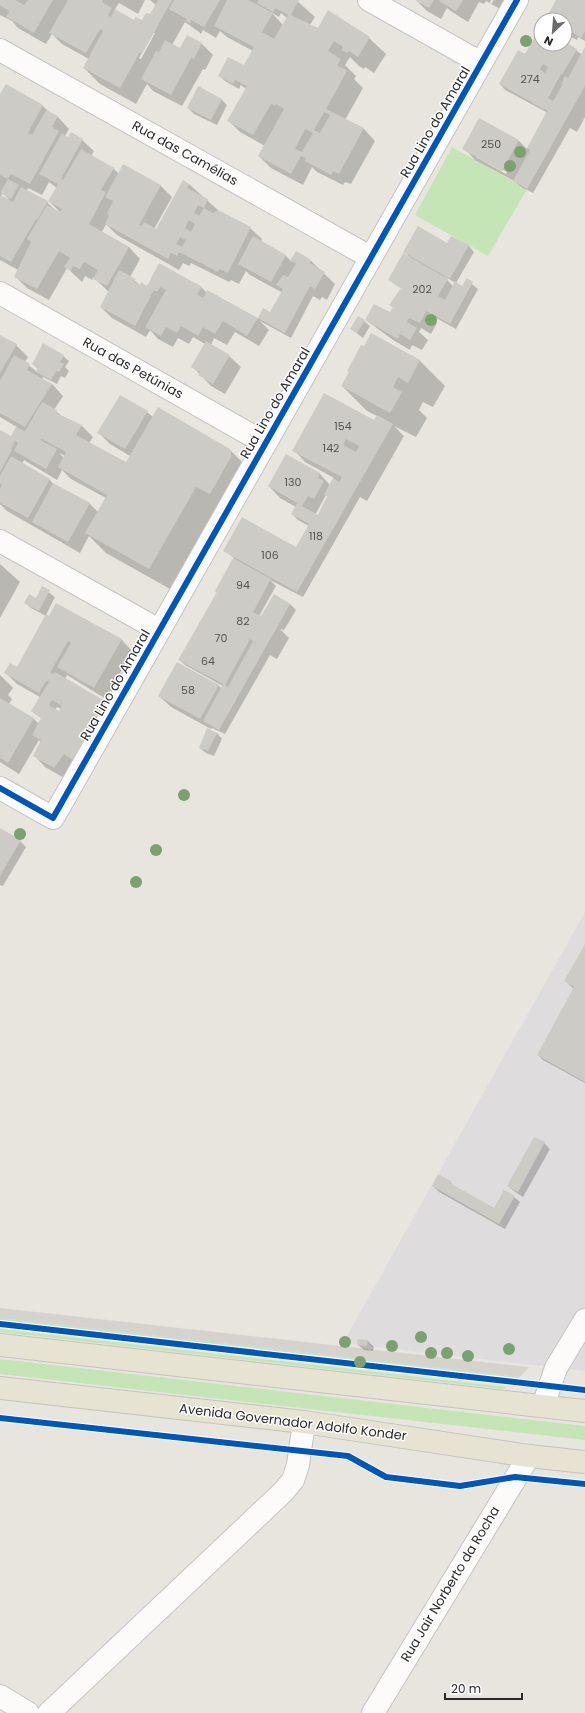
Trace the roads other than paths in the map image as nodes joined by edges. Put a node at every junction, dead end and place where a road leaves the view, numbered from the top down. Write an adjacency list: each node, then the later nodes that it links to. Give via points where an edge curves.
1 (370, 0): 4 (street)
2 (517, 0): 4 (street, Rua Lino do Amaral)
3 (0, 50): 5 (street, Rua das Camélias)
4 (481, 63): 5 (street, Rua Lino do Amaral)
5 (370, 257): 7 (street, Rua Lino do Amaral)
6 (0, 293): 7 (street, Rua das Petúnias)
7 (265, 443): 9 (street, Rua Lino do Amaral)
8 (0, 541): 9 (street)
9 (159, 630): 10 (street, Rua Lino do Amaral, via 53,818)
10 (0, 788)
11 (585, 1320): 14 (street, via 556,1368)
12 (0, 1345): 14 (main road)
13 (0, 1388): 16 (main road, Avenida Governador Adolfo Konder)
14 (543, 1406): 15 (main road)
15 (585, 1411)
16 (304, 1422): 17 (main road, Avenida Governador Adolfo Konder); 21 (street, via 298,1465 293,1480 283,1492)
17 (529, 1456): 18 (main road, Avenida Governador Adolfo Konder); 22 (street, Rua Jair Norberto da Rocha)
18 (585, 1462)
19 (0, 1696): 20 (street)
20 (28, 1713)
21 (49, 1713)
22 (373, 1713)

